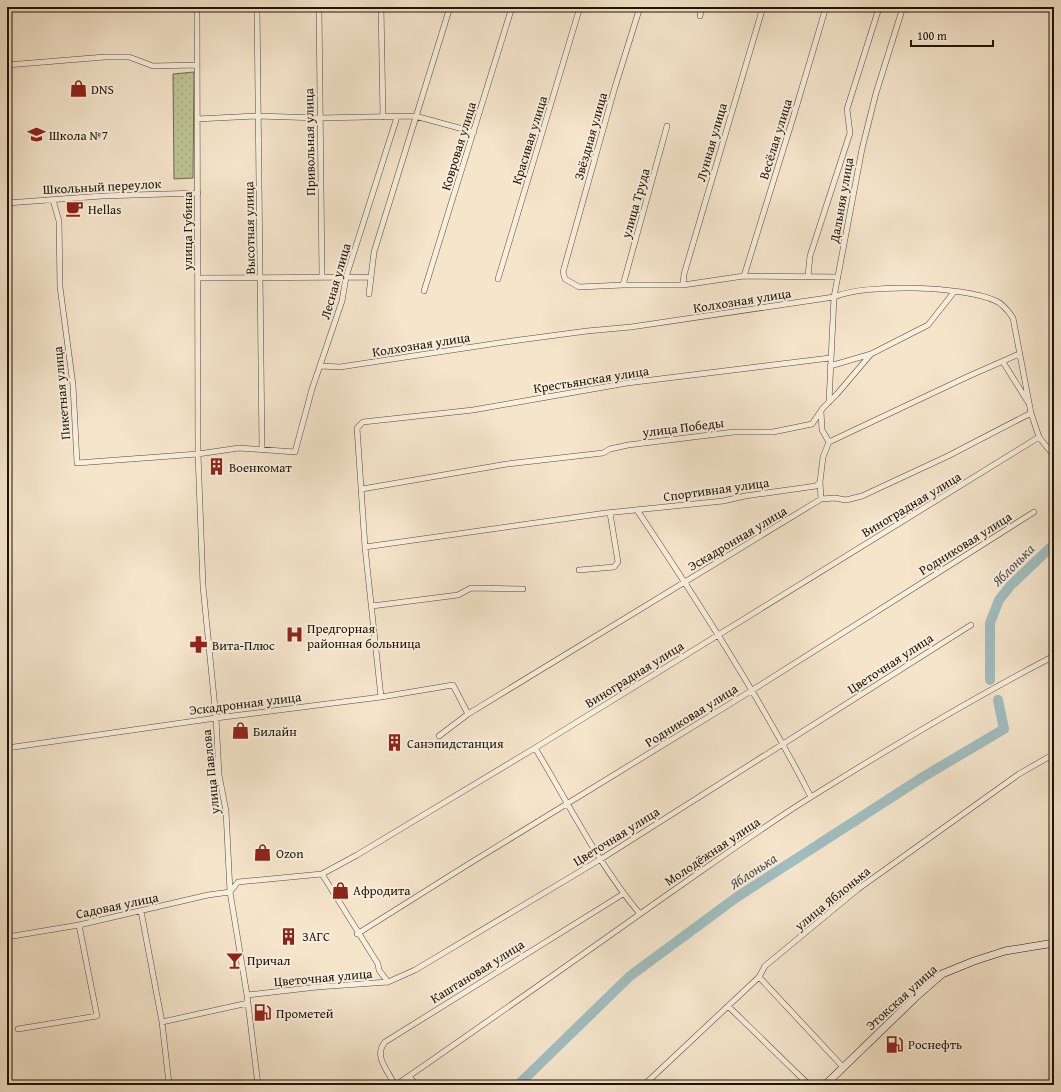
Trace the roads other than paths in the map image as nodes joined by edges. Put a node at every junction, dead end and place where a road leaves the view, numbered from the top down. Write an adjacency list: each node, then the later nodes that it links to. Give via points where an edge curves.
1 (196, 7): 16 (street, улица Губина)
2 (257, 7): 17 (street, Высотная улица)
3 (319, 7): 21 (street, Привольная улица)
4 (381, 7): 20 (street)
5 (450, 7): 19 (street)
6 (512, 7): 24 (street, Ковровая улица)
7 (580, 7): 36 (street, Красивая улица)
8 (640, 7): 38 (street, Звёздная улица, via 563,272 565,279 579,287)
9 (702, 7): 14 (street)
10 (763, 7): 37 (street, Лунная улица)
11 (826, 7): 28 (street, Весёлая улица)
12 (903, 7): 34 (street, Дальняя улица, via 876,93 862,149)
13 (878, 11): 29 (street, via 847,109 850,133 810,256)
14 (700, 16)
15 (7, 65): 16 (street, via 129,57 153,66)
16 (196, 65): 22 (street, улица Губина)
17 (258, 116): 21 (street); 22 (street); 30 (street, Высотная улица)
18 (397, 116): 19 (street); 20 (street); 32 (street, Лесная улица)
19 (415, 116): 24 (street); 33 (street, via 374,252)
20 (382, 117): 21 (street)
21 (319, 118): 31 (street, Привольная улица)
22 (197, 120): 25 (street, улица Губина)
23 (667, 126): 38 (street, улица Труда)
24 (474, 132): 39 (street, Ковровая улица)
25 (198, 193): 26 (street, Школьный переулок); 35 (street, улица Губина)
26 (53, 200): 27 (street, Школьный переулок); 56 (street, Пикетная улица, via 59,221 60,287 73,385 77,463)
27 (7, 203)
28 (744, 276): 29 (street); 37 (street)
29 (808, 276): 34 (street)
30 (261, 277): 31 (street); 35 (street); 55 (street, Высотная улица)
31 (322, 277): 32 (street)
32 (346, 277): 33 (street); 47 (street, Лесная улица, via 342,301)
33 (370, 277): 41 (street)
34 (838, 277): 42 (street, Дальняя улица)
35 (198, 278): 56 (street, улица Губина)
36 (498, 279)
37 (683, 284): 38 (street)
38 (623, 285)
39 (424, 291)
40 (954, 292): 42 (street, Колхозная улица, via 903,289 852,292); 43 (street, улица Победы, via 928,325); 44 (street, Колхозная улица, via 997,301 1010,312)
41 (369, 294)
42 (834, 297): 45 (street, Дальняя улица); 47 (street, Колхозная улица, via 340,367)
43 (872, 354): 48 (street); 49 (street, улица Победы)
44 (1019, 354): 46 (street); 50 (street, Колхозная улица)
45 (830, 358): 48 (street, Дальняя улица); 59 (street, Крестьянская улица, via 627,383 473,410 364,422 357,428)
46 (1003, 362): 50 (street); 54 (street)
47 (321, 366): 55 (street, Лесная улица, via 295,452)
48 (830, 366): 49 (street, Дальняя улица)
49 (829, 402): 51 (street, улица Победы)
50 (1030, 405): 52 (street, Колхозная улица)
51 (821, 411): 54 (street, via 822,430); 59 (street, улица Победы, via 812,424 773,432 734,432 628,444 603,453 507,464)
52 (1030, 413): 53 (street, Колхозная улица); 60 (street, via 948,456 862,496 846,500)
53 (1039, 437): 57 (street, Колхозная улица); 70 (street, Виноградная улица)
54 (829, 442): 58 (street, via 823,457)
55 (262, 449): 56 (street, via 239,448)
56 (198, 454): 75 (street, улица Павлова, via 203,586)
57 (1054, 456)
58 (820, 482): 60 (street); 61 (street, Спортивная улица, via 816,486 723,501)
59 (362, 489): 64 (street)
60 (822, 499): 66 (street, Эскадронная улица)
61 (637, 510): 63 (street, Спортивная улица); 66 (street)
62 (1034, 512): 72 (street, Родниковая улица)
63 (610, 513): 64 (street, Спортивная улица); 65 (street, via 618,562 614,567)
64 (365, 547): 68 (street)
65 (579, 570)
66 (685, 582): 70 (street); 74 (street, Эскадронная улица)
67 (524, 589): 68 (street, via 471,588 458,595)
68 (372, 606): 73 (street)
69 (970, 625): 77 (street, Цветочная улица)
70 (717, 635): 72 (street); 79 (street, Виноградная улица)
71 (1054, 656): 81 (street, Молодёжная улица, via 985,692)
72 (751, 691): 77 (street); 82 (street, Родниковая улица)
73 (381, 697): 74 (street, Эскадронная улица, via 453,685); 75 (street, Эскадронная улица)
74 (468, 714): 76 (street, Эскадронная улица)
75 (216, 718): 78 (street, Эскадронная улица); 85 (street, улица Павлова, via 219,775 226,811)
76 (439, 736)
77 (784, 744): 81 (street); 83 (street, Цветочная улица)
78 (7, 748)
79 (535, 748): 82 (street); 84 (street, Виноградная улица)
80 (1054, 754): 93 (street, улица Яблонька, via 1020,774 858,889 766,966)
81 (811, 797): 88 (street, Молодёжная улица)
82 (568, 803): 83 (street); 90 (street, Родниковая улица)
83 (600, 859): 86 (street); 94 (street, Цветочная улица, via 415,970)
84 (322, 874): 85 (street, Виноградная улица, via 238,882); 90 (street)
85 (230, 892): 87 (street, Садовая улица); 95 (street, улица Павлова)
86 (623, 894): 88 (street); 105 (street, Каштановая улица, via 385,1042 379,1056)
87 (140, 911): 89 (street, Садовая улица); 98 (street)
88 (640, 914): 101 (street, Молодёжная улица)
89 (79, 925): 91 (street, Садовая улица); 99 (street, via 97,1016)
90 (358, 934): 94 (street, via 378,964 378,970)
91 (7, 937)
92 (1054, 943): 100 (main road, Этокская улица, via 1005,951 942,974)
93 (759, 977): 97 (street, улица Яблонька); 100 (street)
94 (388, 982): 95 (street, Цветочная улица)
95 (247, 995): 96 (street, улица Павлова)
96 (248, 1003): 98 (street); 104 (street, улица Павлова)
97 (728, 1006): 107 (street, улица Яблонька); 108 (street)
98 (162, 1022): 103 (street)
99 (18, 1029)
100 (843, 1068): 109 (main road, Этокская улица)
101 (409, 1076): 105 (street, Молодёжная улица); 106 (street)
102 (1054, 1081): 110 (street)
103 (169, 1084)
104 (258, 1085)
105 (396, 1085)
106 (416, 1085)
107 (644, 1085)
108 (808, 1085)
109 (825, 1085)
110 (1050, 1085)

